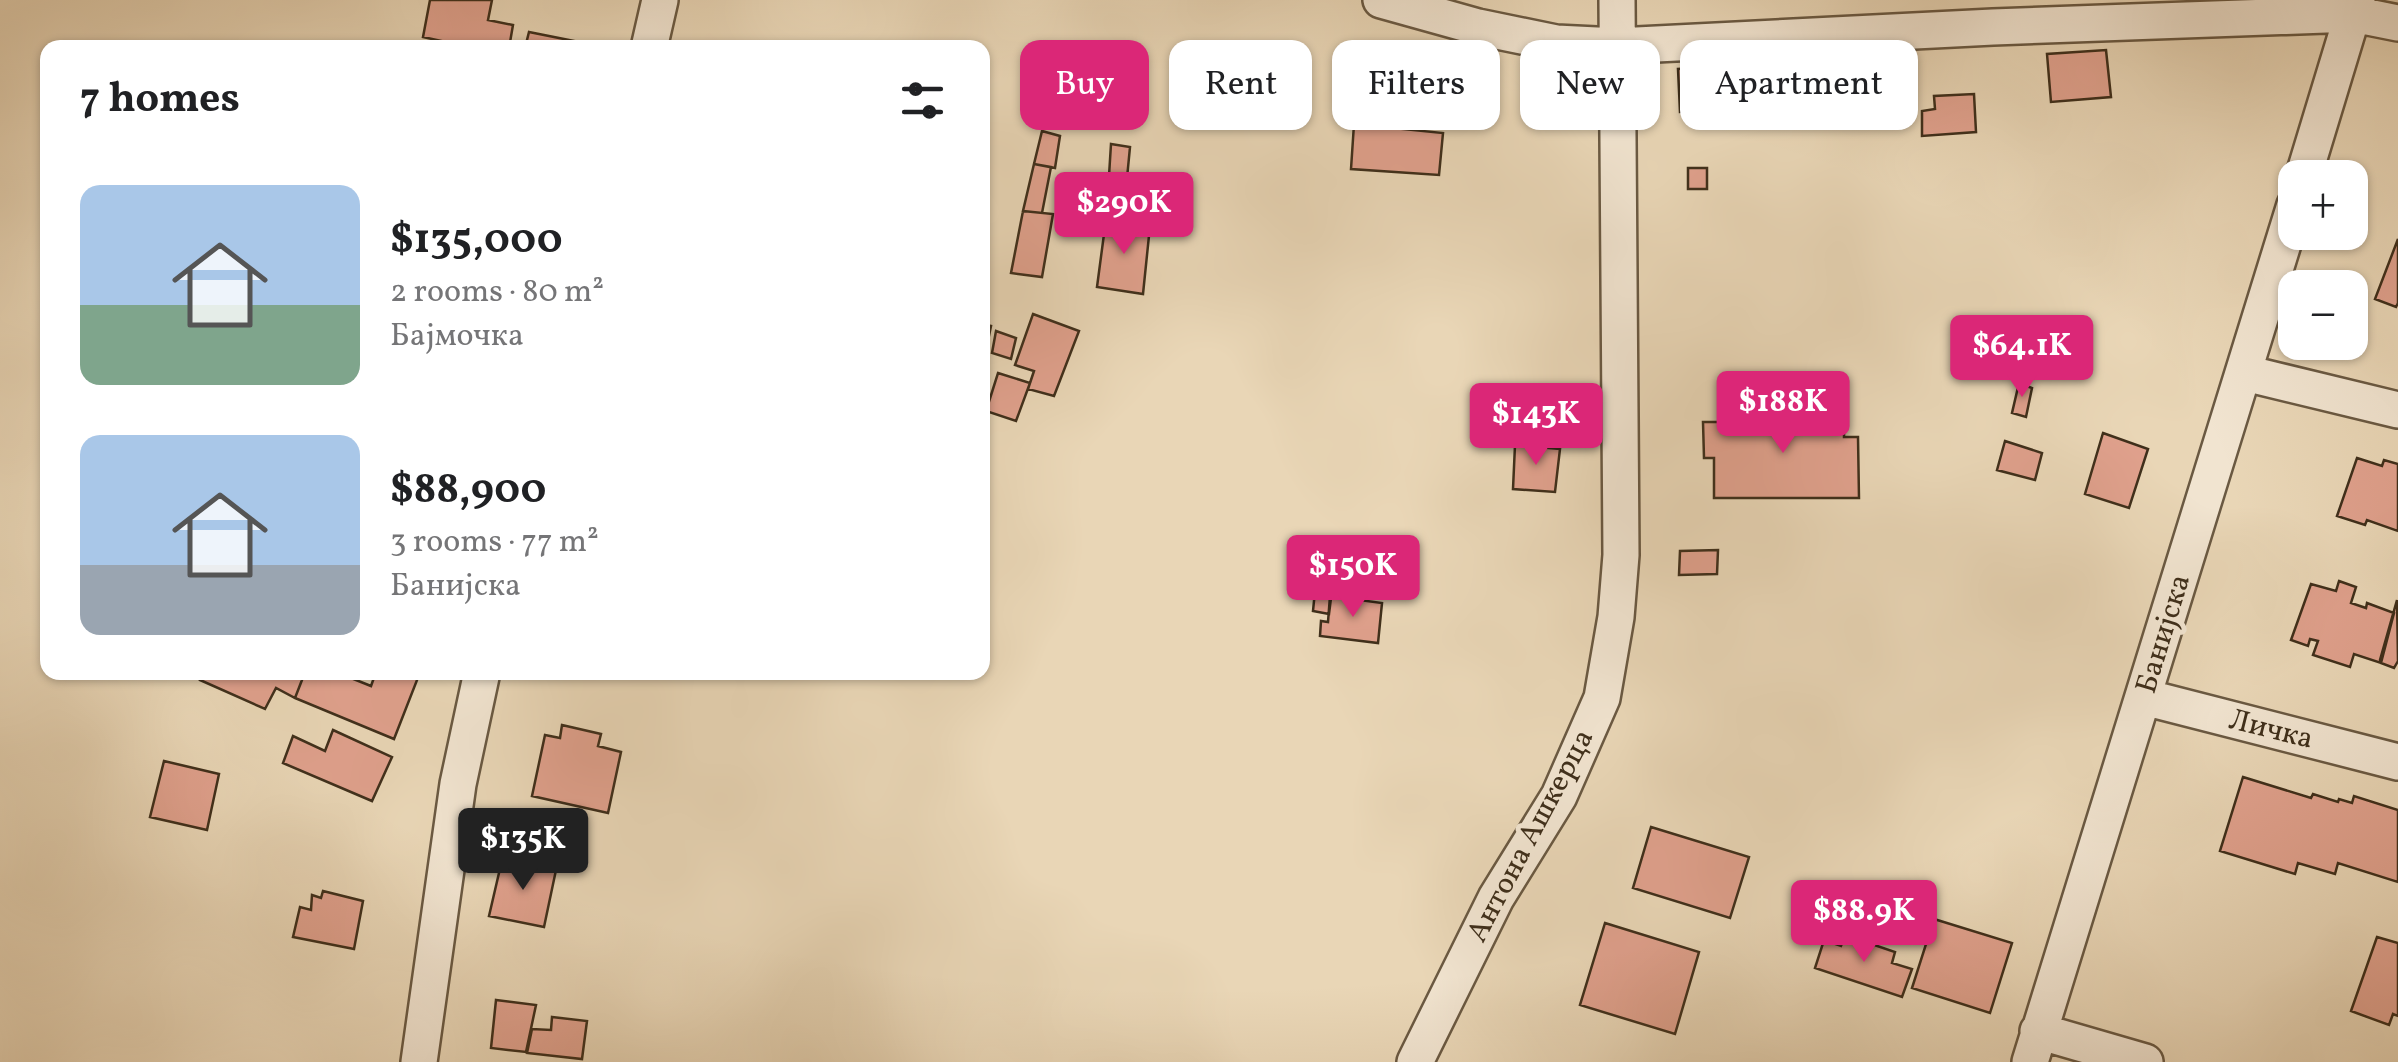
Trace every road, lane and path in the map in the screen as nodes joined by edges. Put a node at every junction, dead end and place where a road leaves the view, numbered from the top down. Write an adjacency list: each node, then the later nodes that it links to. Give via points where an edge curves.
1 (660, 0): 7 (street)
2 (1381, 0): 8 (street)
3 (1617, 0): 9 (street, Антона Ашкерца)
4 (2355, 7): 5 (street); 6 (street); 12 (street)
5 (1995, 14): 10 (street)
6 (2398, 23)
7 (650, 40)
8 (1542, 40)
9 (1617, 40)
10 (1660, 42)
11 (1618, 130): 21 (street, Антона Ашкерца, via 1621,555 1602,698 1558,796 1496,898)
12 (2309, 160)
13 (2282, 250): 14 (street, Банијска)
14 (2244, 373): 15 (street); 17 (street, Банијска)
15 (2398, 410)
16 (480, 680): 20 (street, via 458,784)
17 (2144, 697): 18 (street, Личка); 19 (street, Банијска)
18 (2398, 762)
19 (2034, 1047): 22 (street)
20 (419, 1062)
21 (1415, 1062)
22 (2146, 1062)

